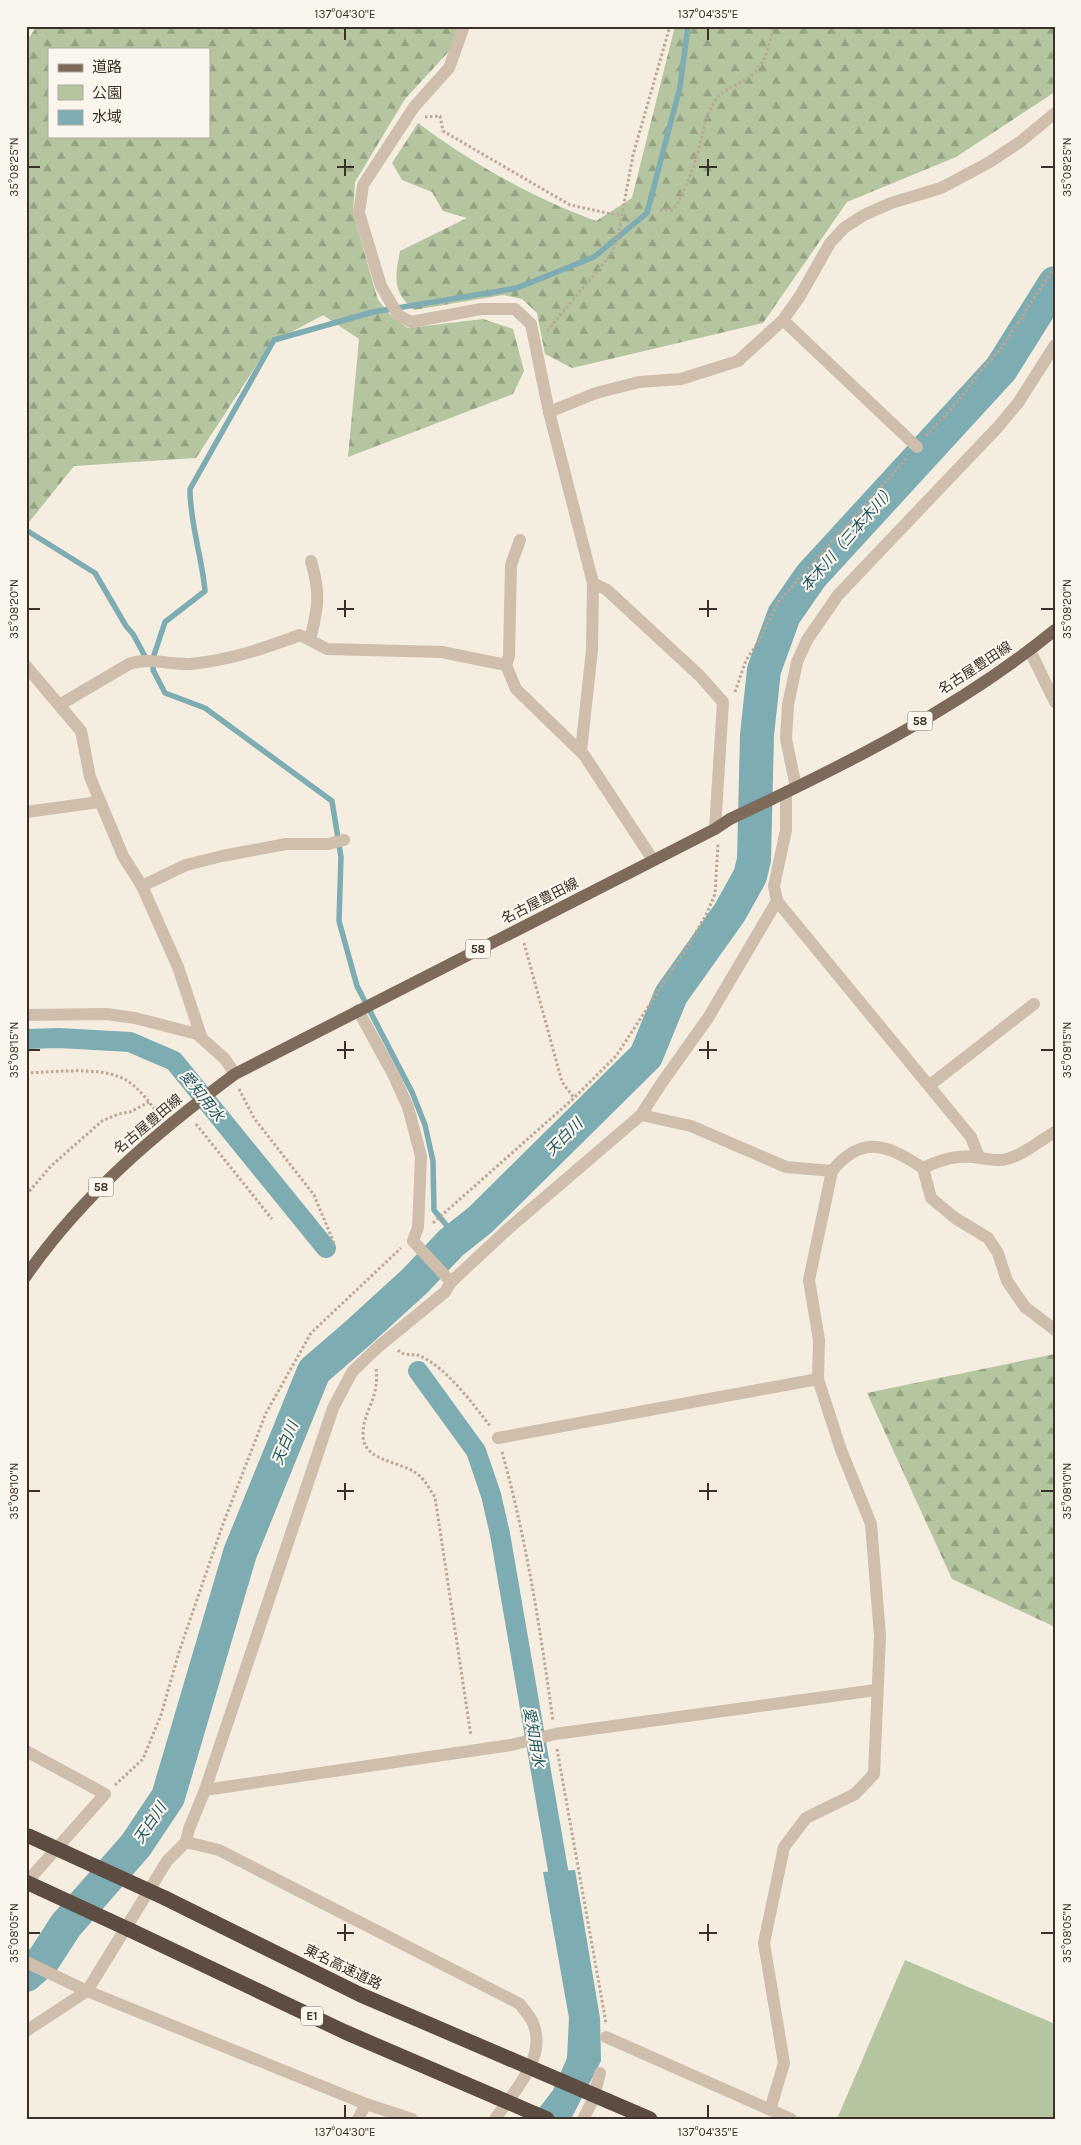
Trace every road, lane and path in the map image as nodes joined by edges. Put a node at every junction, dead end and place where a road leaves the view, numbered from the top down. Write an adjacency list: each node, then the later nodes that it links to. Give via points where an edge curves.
1 (464, 26): 5 (street, via 449,68)
2 (670, 26): 7 (path, via 632,155)
3 (773, 26): 6 (path, via 770,49 759,68 746,80 727,89 708,113 696,159 677,205 672,210)
4 (1055, 113): 9 (street, via 988,163 941,188 864,215 844,228 830,243)
5 (407, 117): 7 (path, via 440,116 443,131 570,205); 10 (street, via 363,185 359,213 387,301 398,315 411,322 481,309 515,309 531,324)
6 (660, 210)
7 (621, 216): 10 (path, via 612,253 602,268)
8 (1055, 266): 13 (path, via 1001,349)
9 (783, 320): 12 (street, via 738,361 681,378 639,382 596,393); 13 (street)
10 (535, 344): 12 (street)
11 (1055, 345): 26 (street, via 1018,403 997,428 838,595 807,640 788,705)
12 (549, 412): 16 (street)
13 (916, 447): 24 (path, via 779,601 746,660 735,694)
14 (520, 540): 20 (street, via 511,565 509,656)
15 (312, 561): 18 (street, via 319,599)
16 (593, 583): 24 (street, via 607,590 700,676 720,697); 25 (street, via 592,650)
17 (1055, 630): 19 (main road, 名古屋豊田線 / 58)
18 (310, 640): 20 (street, via 327,649 442,652); 23 (street, via 300,635 238,657 187,664 141,660)
19 (1030, 650): 22 (street); 26 (main road, 名古屋豊田線 / 58, via 950,704 868,751)
20 (506, 664): 25 (street, via 516,689)
21 (26, 666): 23 (street)
22 (1055, 702)
23 (61, 704): 27 (street, via 81,731 90,777)
24 (724, 708): 29 (street)
25 (581, 751): 31 (street)
26 (786, 792): 29 (main road, 名古屋豊田線 / 58); 33 (street, via 786,830 774,886)
27 (99, 802): 28 (street); 32 (street, via 123,856)
28 (26, 812)
29 (715, 829): 31 (main road, 名古屋豊田線 / 58); 42 (path, via 719,850 715,894 706,915 616,1056)
30 (344, 840): 32 (street, via 328,844 286,844 222,856 186,865)
31 (653, 860): 34 (main road, 名古屋豊田線 / 58)
32 (142, 886): 38 (street, via 178,967 201,1036)
33 (777, 901): 41 (street); 45 (street, via 708,1018)
34 (521, 927): 36 (main road, 名古屋豊田線 / 58); 42 (path, via 562,1082)
35 (1034, 1004): 41 (street)
36 (358, 1010): 40 (main road, 名古屋豊田線 / 58); 53 (street, via 394,1076 410,1115 421,1156)
37 (26, 1015): 38 (street, via 106,1014)
38 (197, 1034): 40 (street, via 225,1059)
39 (26, 1072): 43 (path, via 101,1072 121,1077)
40 (231, 1077): 44 (main road, 名古屋豊田線 / 58); 55 (path, via 254,1118 314,1195)
41 (930, 1085): 48 (street, via 971,1137)
42 (574, 1098): 53 (path, via 435,1222)
43 (149, 1102): 46 (path); 51 (path, via 130,1112 102,1120 51,1166)
44 (187, 1111): 46 (main road, 名古屋豊田線 / 58); 52 (path)
45 (641, 1115): 50 (street, via 691,1126 786,1167); 57 (street, via 508,1228)
46 (168, 1126): 56 (main road, 名古屋豊田線 / 58, via 114,1173 45,1249)
47 (1055, 1132): 48 (street, via 1006,1160)
48 (979, 1157): 49 (street, via 943,1158)
49 (923, 1168): 50 (street, via 896,1150 883,1146 869,1147 842,1158); 58 (street, via 931,1198 955,1218 988,1238 998,1253 1006,1281 1025,1307)
50 (832, 1171): 61 (street, via 809,1280 819,1340)
51 (26, 1195)
52 (272, 1219)
53 (418, 1227): 54 (street)
54 (413, 1241): 57 (street); 68 (path, via 400,1248 311,1333 266,1412 214,1551 143,1759)
55 (334, 1242)
56 (26, 1276)
57 (451, 1282): 59 (street, via 445,1292)
58 (1055, 1330)
59 (388, 1340): 60 (street); 62 (path, via 401,1353 420,1356 450,1379 468,1396)
60 (368, 1356): 65 (path, via 375,1366 378,1382 364,1426 363,1439 368,1450 375,1457 393,1461 416,1473 435,1497); 67 (street, via 352,1372 333,1408)
61 (818, 1380): 62 (street); 63 (street, via 841,1450 871,1524 880,1636)
62 (498, 1438): 64 (path, via 534,1587)
63 (876, 1690): 64 (street); 78 (street, via 874,1774 855,1794 806,1818 784,1847 764,1944 784,2063)
64 (555, 1734): 65 (street); 75 (path, via 604,2009)
65 (474, 1750): 67 (street)
66 (26, 1751): 68 (street)
67 (205, 1790): 70 (street, via 188,1829)
68 (105, 1794): 71 (street)
69 (27, 1835): 84 (highway, 東名高速道路, bridge, via 165,1898 361,1995)
70 (186, 1842): 73 (street, via 167,1861); 81 (street, via 219,1850 520,2004 533,2024 536,2042 534,2061)
71 (26, 1883): 82 (highway, E1, bridge, via 345,2032)
72 (26, 1962): 73 (street)
73 (87, 1992): 74 (street); 77 (street)
74 (26, 2030)
75 (606, 2037): 78 (street)
76 (600, 2074): 83 (street, via 593,2100)
77 (366, 2104): 79 (street); 80 (street)
78 (770, 2110): 85 (street)
79 (358, 2119)
80 (412, 2119)
81 (495, 2119)
82 (547, 2119)
83 (583, 2119)
84 (650, 2119)
85 (791, 2119)

